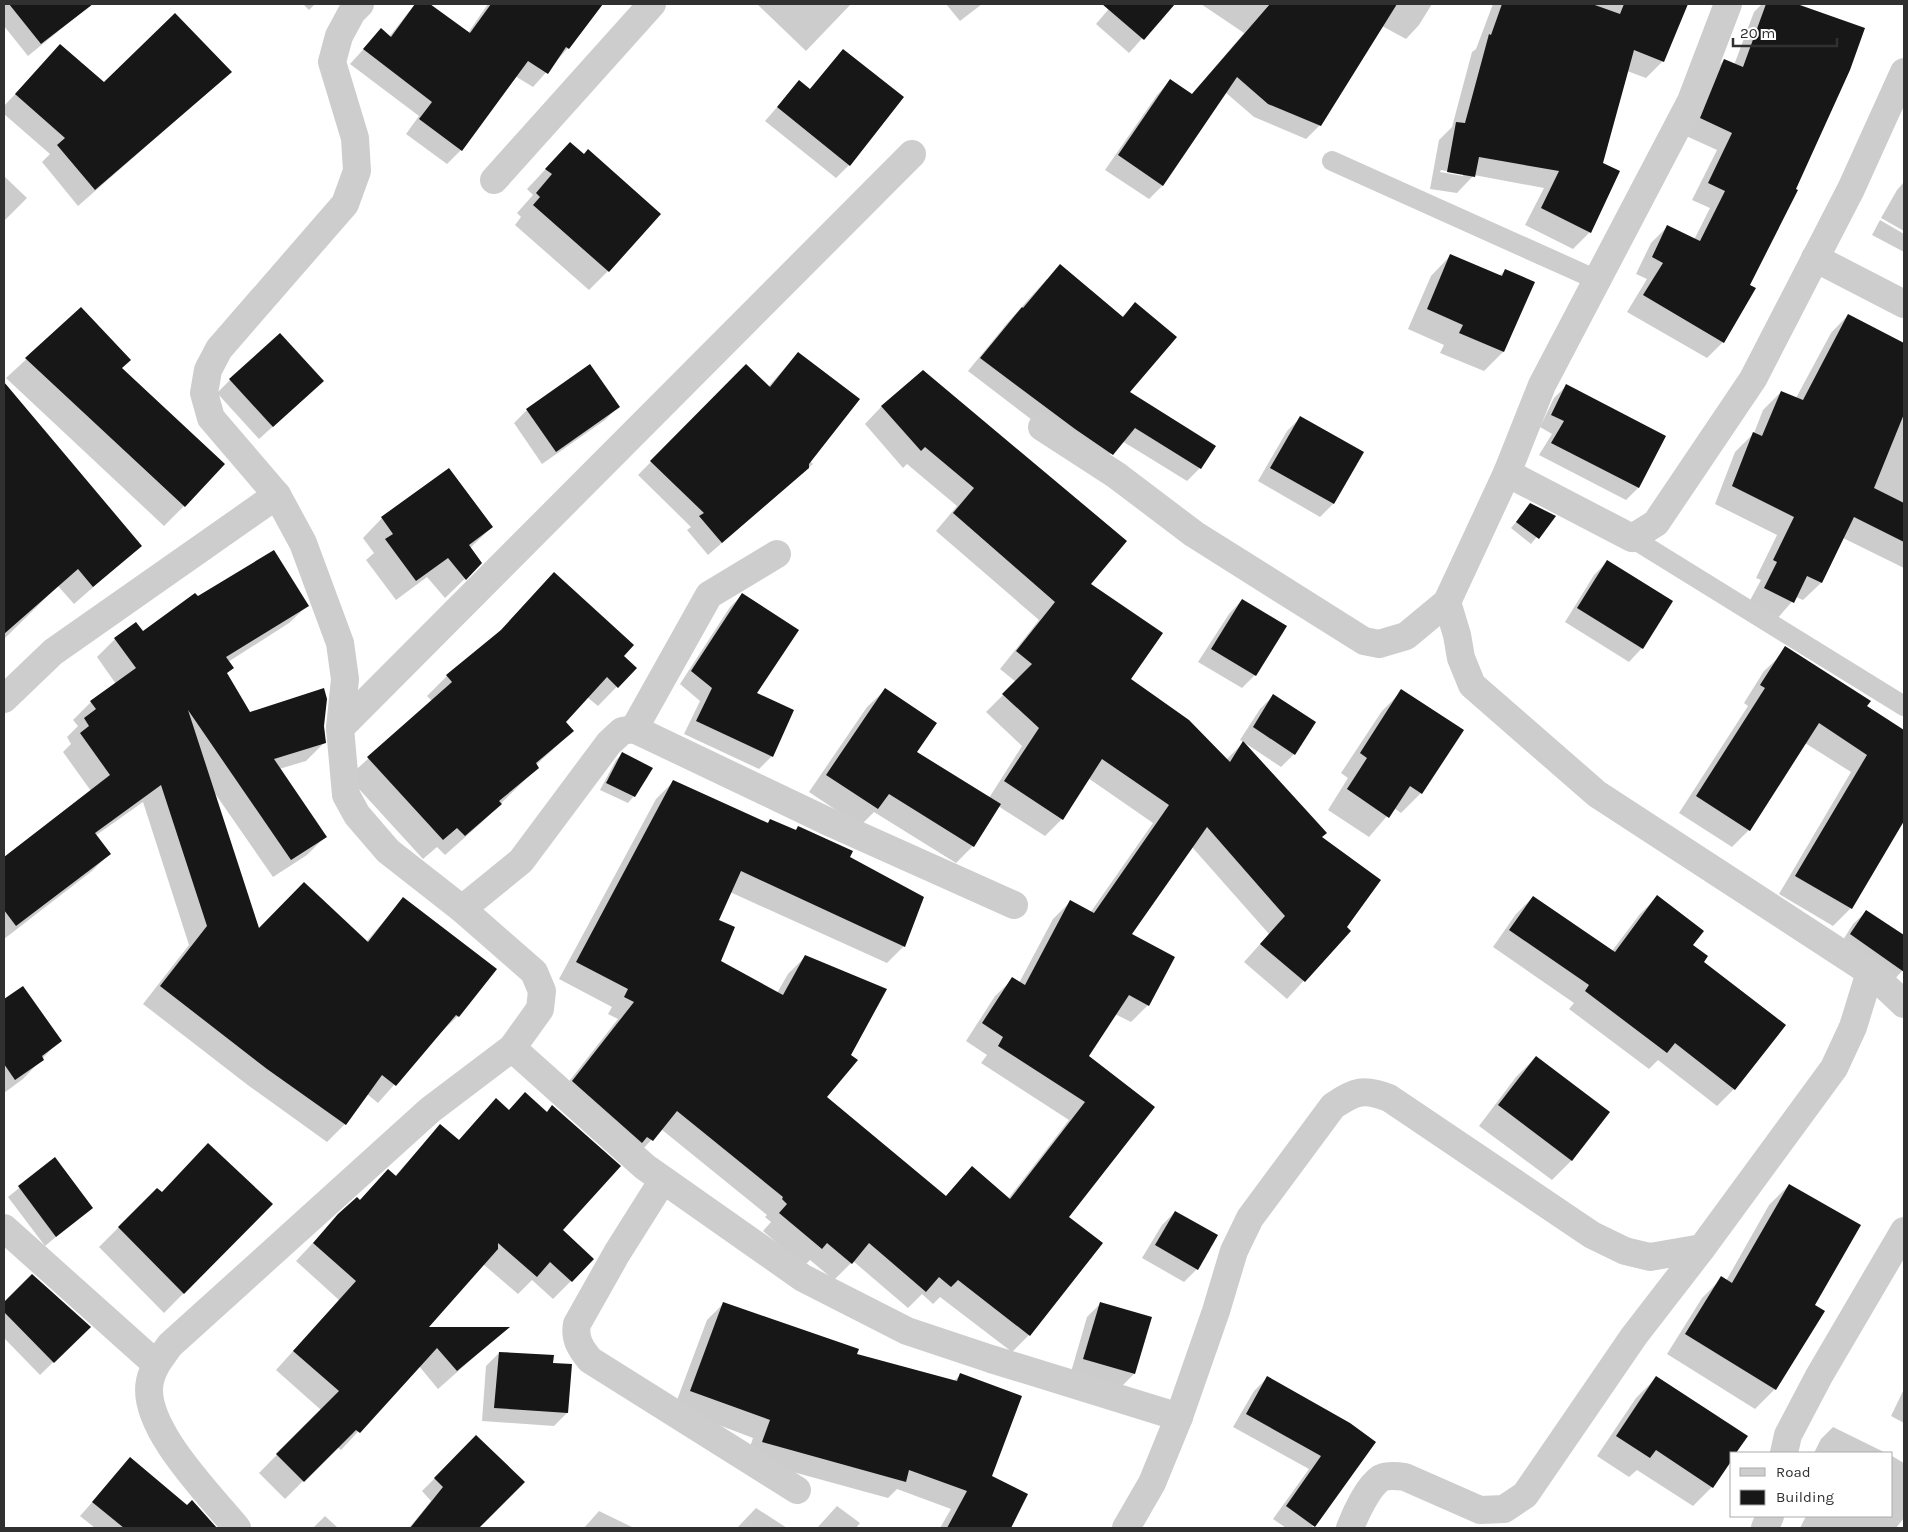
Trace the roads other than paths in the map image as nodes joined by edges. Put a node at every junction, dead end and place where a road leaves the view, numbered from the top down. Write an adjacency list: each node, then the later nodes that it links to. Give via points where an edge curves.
1 (360, 4): 13 (street, via 338,36 332,62 355,138 357,172 345,204 219,349 208,370 204,393 211,418)
2 (652, 4): 7 (street)
3 (1728, 4): 9 (street, via 1691,101)
4 (1904, 72): 8 (street, via 1851,189)
5 (912, 154): 19 (street)
6 (1332, 161): 9 (lane)
7 (494, 180)
8 (1815, 258): 10 (street); 14 (street, via 1753,379 1656,523)
9 (1597, 280): 12 (street, via 1542,385)
10 (1904, 304)
11 (1042, 427): 16 (street, via 1116,475 1194,534 1364,641 1379,644 1406,636)
12 (1506, 473): 14 (street); 16 (street)
13 (277, 495): 17 (street, via 53,652); 19 (street, via 302,543 340,643 345,679)
14 (1632, 538): 18 (lane)
15 (777, 554): 20 (street, via 709,596)
16 (1447, 602): 23 (street, via 1461,658 1472,685 1597,794)
17 (4, 699)
18 (1904, 706)
19 (340, 728): 22 (street, via 346,795 357,815 388,851)
20 (634, 729): 21 (street, via 831,823); 22 (street, via 622,731 609,742 521,861)
21 (1014, 905)
22 (462, 909): 25 (street, via 534,972 542,991 540,1009)
23 (1870, 972): 24 (street); 29 (street, via 1853,1028 1834,1068)
24 (1904, 1004)
25 (512, 1048): 26 (street); 30 (street, via 430,1110 170,1345)
26 (663, 1180): 31 (street, via 803,1278 907,1331); 33 (street, via 577,1324 575,1333 581,1350 590,1360)
27 (4, 1228): 30 (street)
28 (1904, 1231): 32 (street, via 1819,1376 1788,1435)
29 (1702, 1248): 31 (street, via 1650,1257 1625,1251 1592,1235 1390,1098 1371,1091 1351,1093 1333,1106 1250,1218 1234,1251); 36 (street, via 1634,1336 1525,1495 1504,1509 1480,1510 1405,1477 1392,1476 1382,1478 1376,1484 1358,1509)
30 (156, 1364): 34 (street, via 150,1382 150,1405 168,1444)
31 (1179, 1416): 35 (street, via 1152,1483)
32 (1784, 1452)
33 (797, 1490)
34 (237, 1528)
35 (1126, 1528)
36 (1350, 1528)

